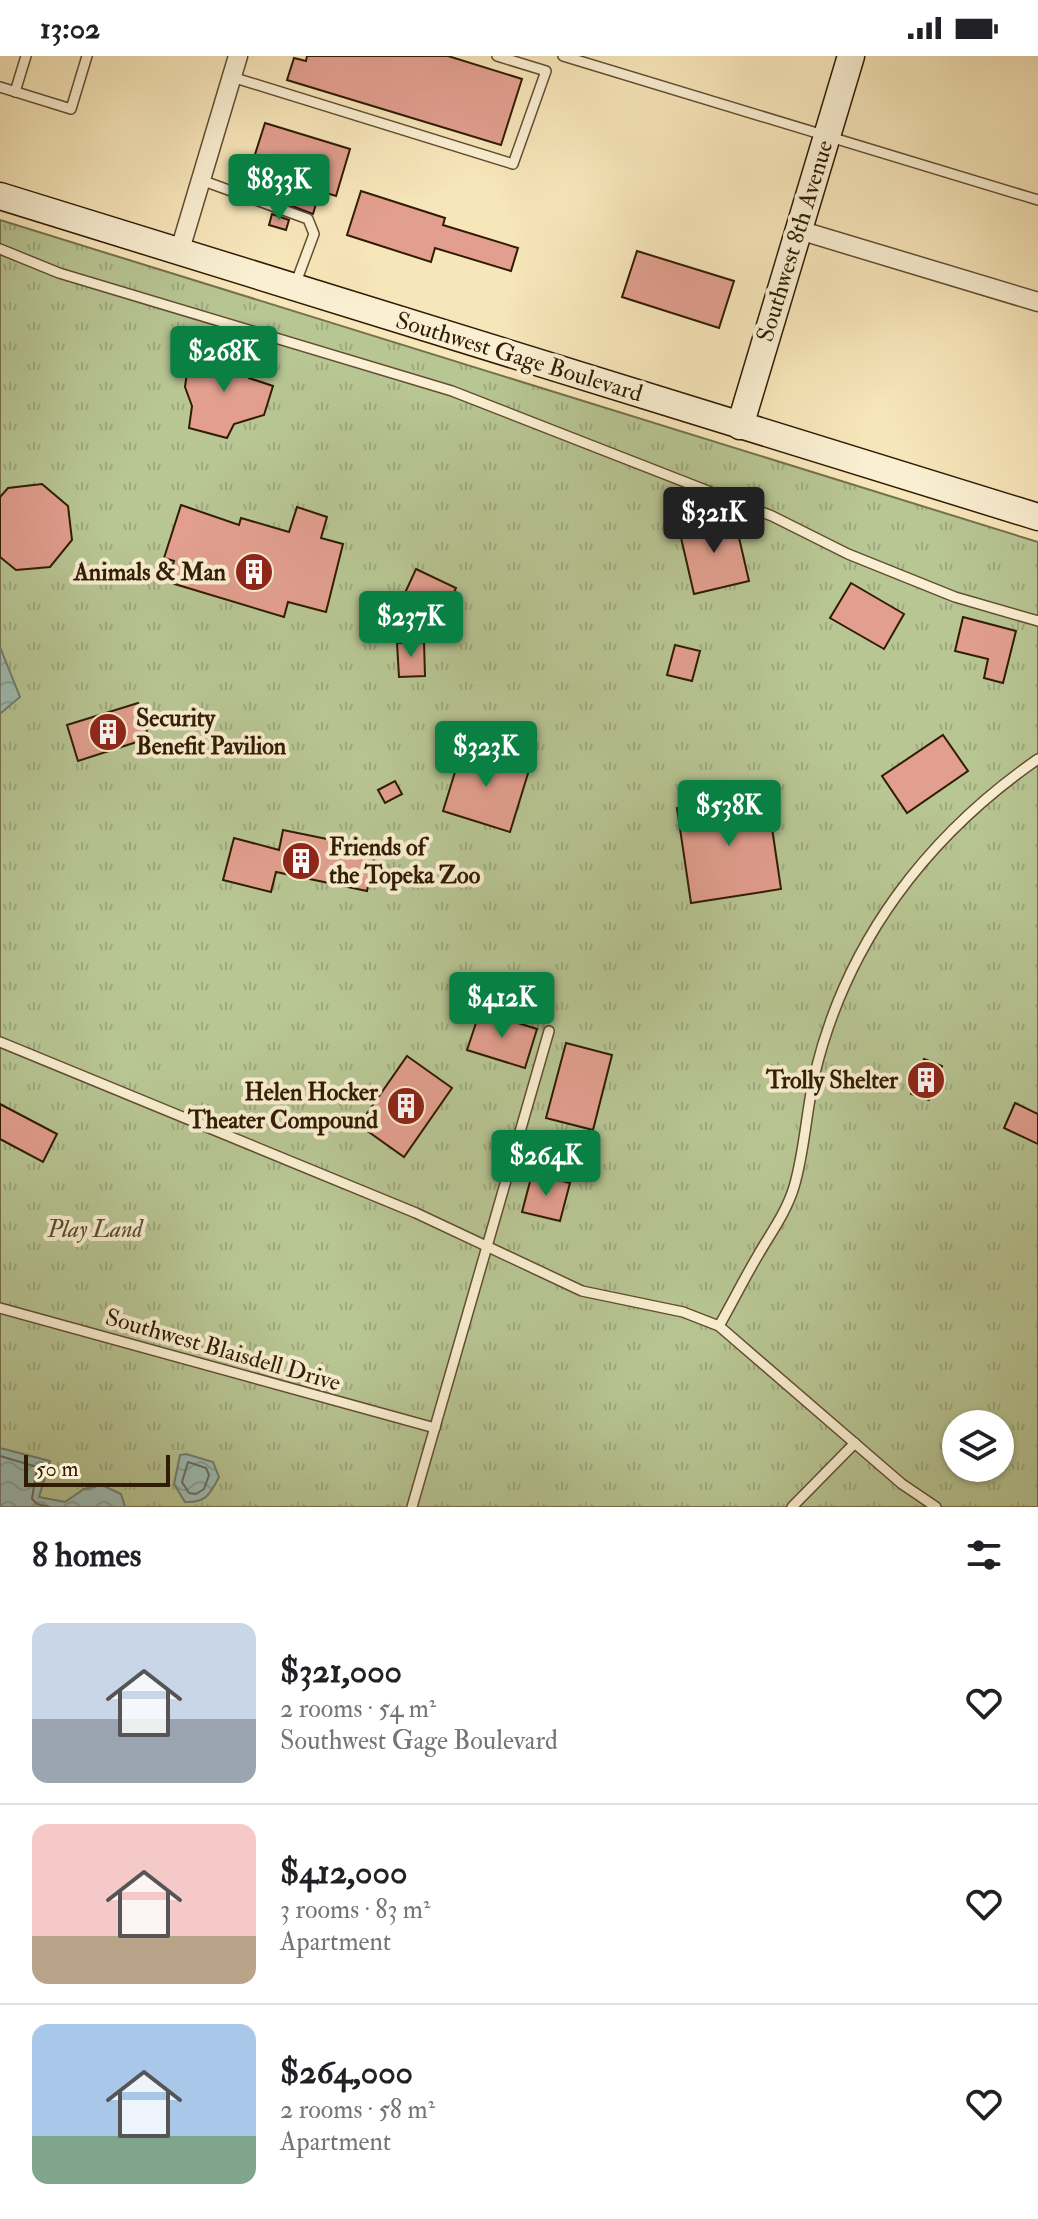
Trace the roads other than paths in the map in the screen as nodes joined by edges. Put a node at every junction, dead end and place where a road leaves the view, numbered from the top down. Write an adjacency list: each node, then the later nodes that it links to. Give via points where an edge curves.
1 (26, 56): 9 (lane)
2 (87, 56): 9 (lane, via 71,109)
3 (238, 56): 7 (street)
4 (497, 56): 7 (lane, via 546,71 513,164)
5 (563, 56): 10 (lane)
6 (851, 56): 10 (main road, Southwest 8th Avenue)
7 (232, 77): 11 (street)
8 (0, 87): 9 (lane)
9 (15, 92)
10 (827, 137): 13 (lane); 14 (main road, Southwest 8th Avenue)
11 (201, 180): 16 (street); 17 (lane, via 308,219 314,234)
12 (0, 196): 16 (main road, Southwest Gage Boulevard)
13 (1038, 200)
14 (799, 230): 18 (street); 19 (main road, Southwest 8th Avenue)
15 (0, 249): 21 (lane, via 59,273 452,391 772,516 955,597)
16 (179, 253): 17 (main road, Southwest Gage Boulevard)
17 (294, 288): 19 (main road, Southwest Gage Boulevard)
18 (1038, 302)
19 (740, 426): 20 (main road, Southwest Gage Boulevard)
20 (1038, 517)
21 (1038, 621)
22 (1038, 759): 27 (lane, via 932,849 904,882 858,955 824,1038 793,1188)
23 (549, 1031): 25 (lane)
24 (0, 1042): 25 (lane)
25 (490, 1247): 27 (lane, via 582,1291 683,1312); 28 (lane)
26 (0, 1308): 28 (lane, Southwest Blaisdell Drive)
27 (719, 1326): 29 (lane)
28 (435, 1428): 30 (lane)
29 (855, 1443): 31 (lane); 32 (lane)
30 (412, 1507)
31 (792, 1507)
32 (936, 1507)

